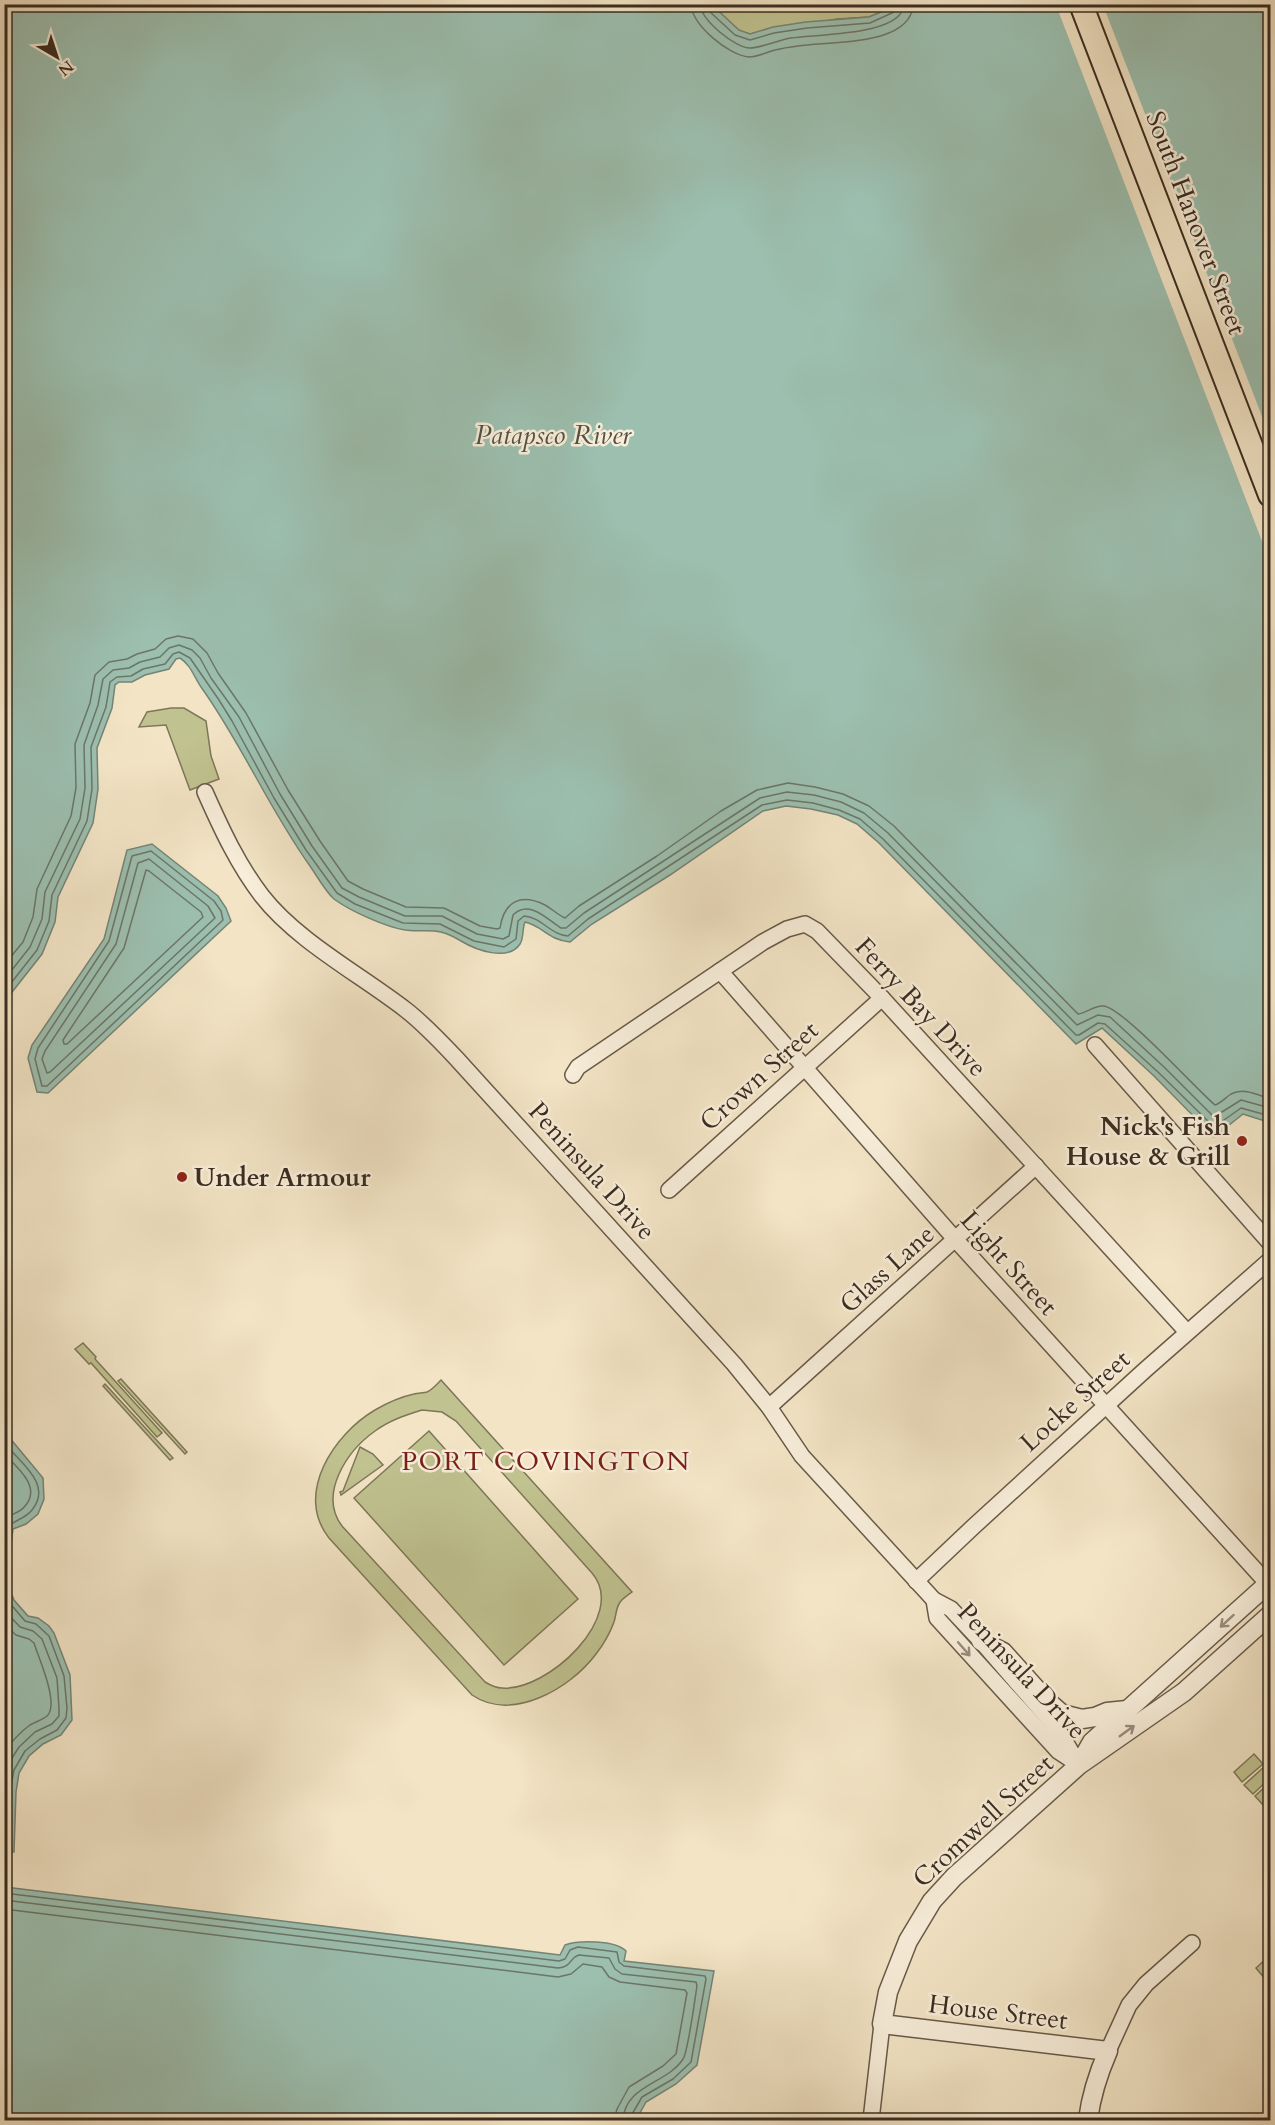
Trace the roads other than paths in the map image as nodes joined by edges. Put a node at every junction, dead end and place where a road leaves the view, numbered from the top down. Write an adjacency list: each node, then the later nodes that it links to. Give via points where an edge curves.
1 (1081, 4): 2 (main road, South Hanover Street)
2 (1270, 495)
3 (205, 792): 16 (street, Peninsula Drive, via 263,898 299,932 408,1011 435,1036 601,1215)
4 (720, 971): 5 (street, Ferry Bay Drive, via 763,942 805,924 817,931); 7 (street, Light Street); 8 (street, Ferry Bay Drive, via 578,1067)
5 (882, 998): 7 (street, Crown Street); 9 (street, Ferry Bay Drive)
6 (1095, 1045): 12 (street)
7 (805, 1068): 10 (street, Crown Street); 11 (street, Light Street)
8 (573, 1076)
9 (1036, 1166): 11 (street, Glass Lane); 14 (street, Ferry Bay Drive)
10 (669, 1190)
11 (955, 1239): 15 (street, Light Street); 16 (street, Glass Lane)
12 (1270, 1243)
13 (1270, 1260): 14 (street, Locke Street)
14 (1187, 1332): 15 (street, Locke Street)
15 (1106, 1406): 17 (street, Locke Street); 18 (street, Light Street)
16 (769, 1407): 17 (street, Peninsula Drive, via 802,1456)
17 (916, 1581): 19 (street, Peninsula Drive)
18 (1269, 1583): 22 (street, one-way to 22)
19 (934, 1600): 21 (street, Peninsula Drive, via 951,1609); 23 (street, Peninsula Drive, one-way to 23, via 937,1618 1058,1751)
20 (1270, 1615): 23 (street, one-way to 20, via 1184,1692)
21 (981, 1641): 22 (street, via 1003,1652 1062,1714 1082,1719); 23 (street, Peninsula Drive, via 1059,1731)
22 (1127, 1710): 23 (street, via 1092,1742)
23 (1079, 1765): 25 (street, Cromwell Street, via 932,1901 899,1960)
24 (1192, 1943): 26 (street, via 1146,1984 1130,2005)
25 (882, 2024): 26 (street, House Street); 27 (street, Cromwell Street)
26 (1108, 2051): 28 (street, via 1091,2099)
27 (871, 2121)
28 (1088, 2121)

